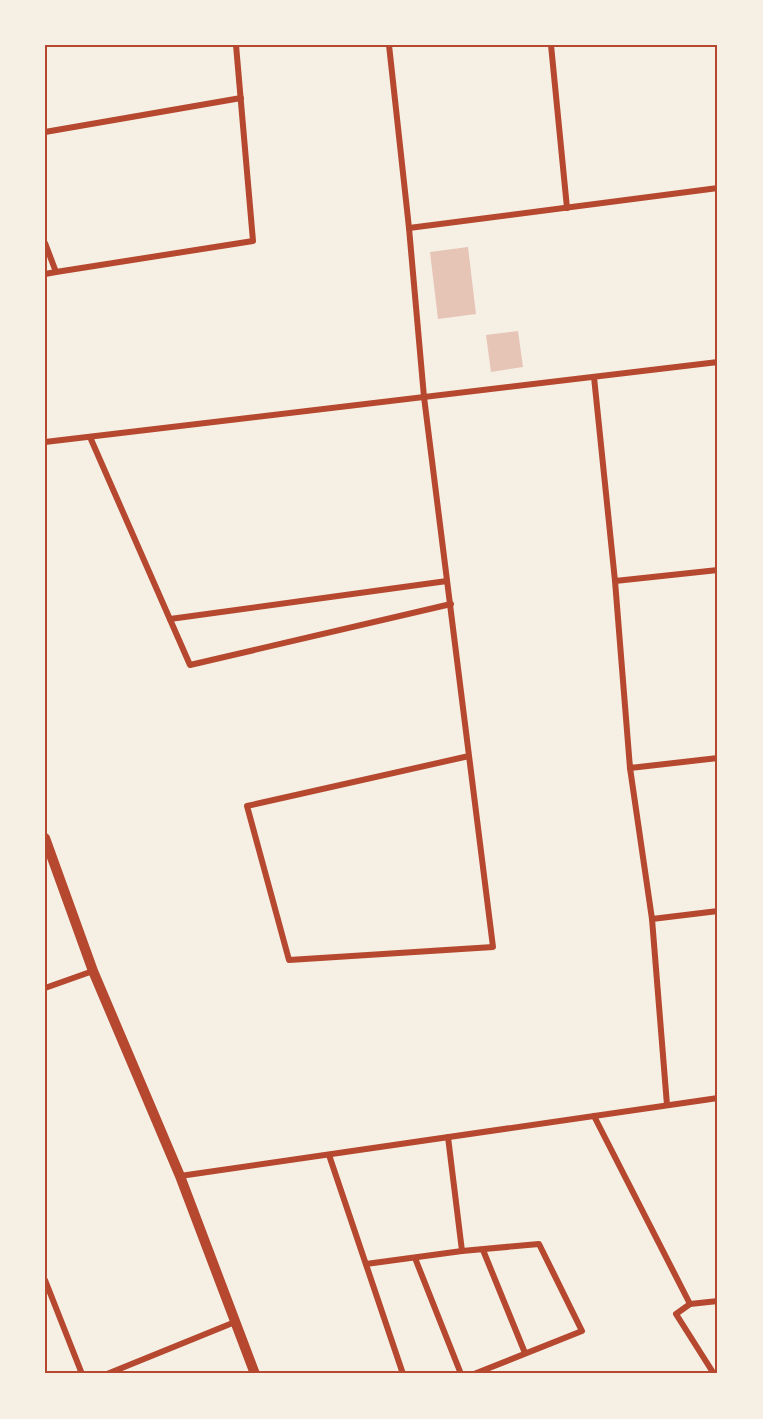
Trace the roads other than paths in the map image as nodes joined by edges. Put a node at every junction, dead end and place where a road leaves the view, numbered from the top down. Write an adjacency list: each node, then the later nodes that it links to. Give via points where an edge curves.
1 (236, 45): 4 (street)
2 (389, 45): 8 (street)
3 (550, 45): 7 (street)
4 (241, 98): 5 (street); 10 (street, via 253,241)
5 (45, 132)
6 (718, 188): 7 (street)
7 (567, 208): 8 (street)
8 (409, 228): 14 (street)
9 (45, 243): 10 (street)
10 (57, 272): 11 (street)
11 (45, 274)
12 (718, 362): 13 (street)
13 (594, 377): 14 (street); 19 (street)
14 (424, 397): 15 (street); 18 (street)
15 (90, 436): 16 (street); 21 (street)
16 (45, 442)
17 (718, 570): 19 (street)
18 (447, 581): 20 (street); 21 (street)
19 (615, 581): 24 (street)
20 (451, 604): 21 (street, via 190,665); 22 (street)
21 (170, 619)
22 (469, 756): 22 (street, via 247,806 289,960 493,946)
23 (718, 758): 24 (street)
24 (630, 768): 27 (street)
25 (45, 838): 28 (street)
26 (718, 911): 27 (street)
27 (652, 919): 31 (street)
28 (93, 971): 29 (street); 35 (street)
29 (45, 988)
30 (718, 1098): 31 (street)
31 (667, 1106): 32 (street)
32 (594, 1116): 33 (street); 42 (street)
33 (448, 1137): 34 (street); 37 (street)
34 (329, 1155): 35 (street); 39 (street)
35 (180, 1176): 43 (street)
36 (483, 1250): 37 (street); 44 (street); 44 (street, via 538,1244 582,1331)
37 (462, 1251): 38 (street)
38 (415, 1258): 39 (street); 49 (street)
39 (366, 1264): 48 (street)
40 (45, 1281): 45 (street)
41 (718, 1301): 42 (street)
42 (690, 1304): 51 (street, via 676,1314)
43 (235, 1322): 46 (street); 47 (street)
44 (525, 1353): 50 (street)
45 (82, 1374)
46 (109, 1374)
47 (255, 1374)
48 (403, 1374)
49 (461, 1374)
50 (474, 1374)
51 (714, 1374)

